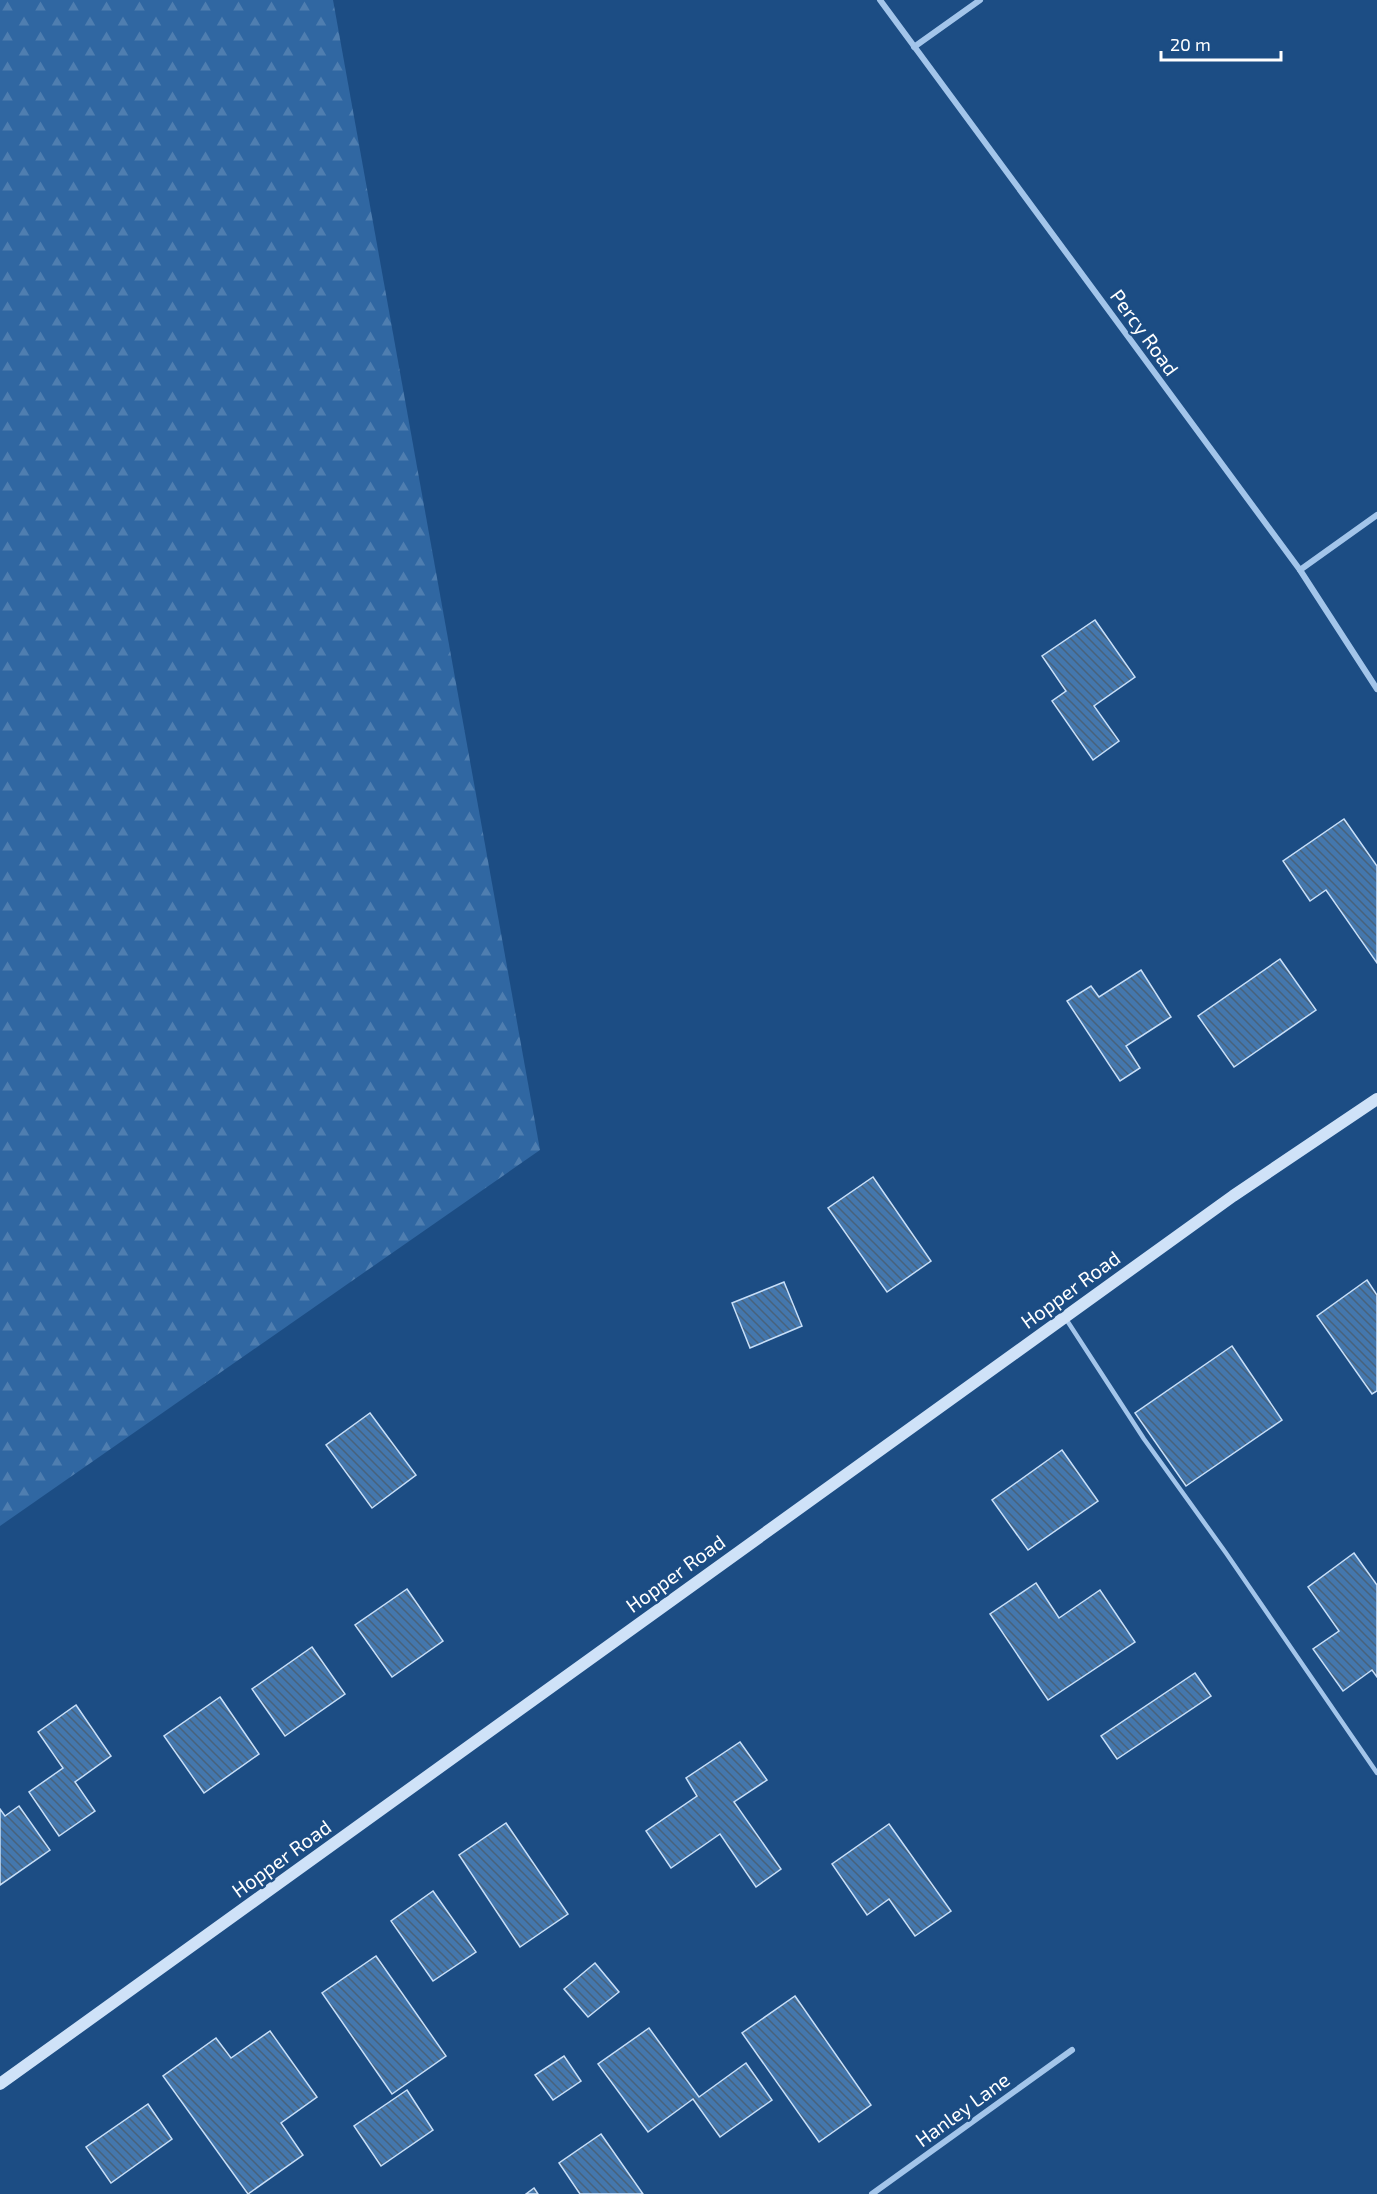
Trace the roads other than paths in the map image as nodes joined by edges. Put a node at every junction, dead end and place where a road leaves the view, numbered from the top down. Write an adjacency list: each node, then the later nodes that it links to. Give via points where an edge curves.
1 (880, 0): 3 (street, Percy Road)
2 (980, 0): 3 (street)
3 (914, 47): 5 (street, Percy Road)
4 (1377, 515): 5 (street)
5 (1300, 570): 6 (street, Percy Road)
6 (1377, 689)
7 (1377, 1099): 8 (main road, Hopper Road)
8 (1065, 1316): 9 (lane, via 1144,1439); 11 (main road, Hopper Road)
9 (1377, 1773)
10 (1072, 2050): 12 (street, Hanley Lane)
11 (0, 2084)
12 (872, 2194)

